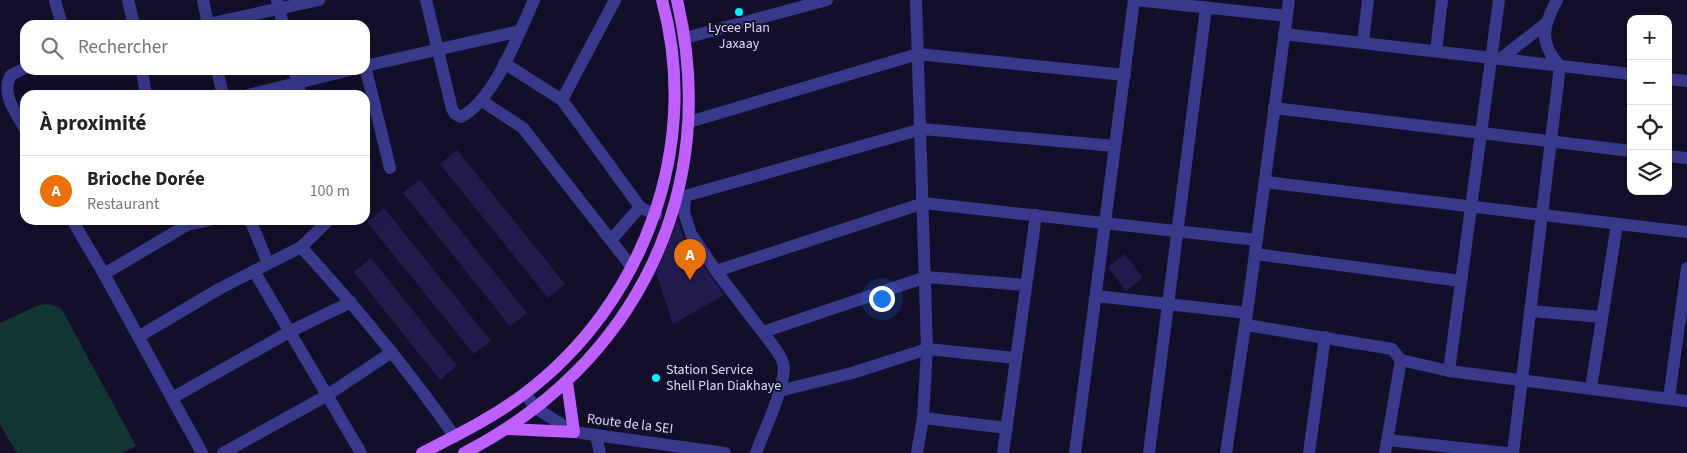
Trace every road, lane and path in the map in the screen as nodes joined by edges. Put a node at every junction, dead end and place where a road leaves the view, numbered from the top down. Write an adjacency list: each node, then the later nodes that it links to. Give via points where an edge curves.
1 (128, 0): 22 (street)
2 (203, 0): 23 (street)
3 (318, 0): 18 (street)
4 (426, 0): 31 (street)
5 (534, 0): 27 (street)
6 (615, 0): 51 (street)
7 (662, 0): 69 (main road, via 671,44 673,125 668,171)
8 (677, 0): 29 (main road)
9 (827, 0): 29 (street)
10 (916, 0): 33 (street)
11 (1135, 0): 19 (street); 45 (street)
12 (1288, 0): 20 (street)
13 (1368, 0): 30 (street)
14 (1442, 0): 32 (street)
15 (1499, 0): 34 (street)
16 (1557, 0): 26 (street)
17 (55, 1): 21 (street)
18 (278, 5): 24 (street); 25 (street)
19 (1206, 8): 20 (street); 78 (street)
20 (1286, 16): 28 (street)
21 (61, 20)
22 (133, 20)
23 (205, 20)
24 (224, 20)
25 (282, 20)
26 (1545, 24): 34 (street); 37 (street, via 1545,44 1550,56)
27 (520, 31): 31 (street); 35 (street)
28 (1284, 34): 30 (street); 53 (street)
29 (685, 38): 55 (main road, via 689,69)
30 (1363, 42): 32 (street)
31 (438, 48): 36 (street); 52 (street, via 455,114 463,117)
32 (1436, 52): 34 (street)
33 (918, 54): 45 (street); 55 (street); 56 (street)
34 (1495, 58): 37 (street); 57 (street)
35 (504, 63): 51 (street); 52 (street)
36 (370, 65)
37 (1560, 66): 39 (street); 58 (street)
38 (20, 70): 54 (street, via 11,75 7,88 8,98)
39 (1627, 74)
40 (143, 75): 49 (street)
41 (218, 75): 50 (street)
42 (295, 75): 48 (street)
43 (337, 75): 48 (street)
44 (367, 75): 63 (street)
45 (1124, 75): 59 (street)
46 (1672, 79): 47 (street)
47 (1687, 81)
48 (299, 89)
49 (145, 90)
50 (222, 90)
51 (562, 100): 68 (street)
52 (482, 101): 80 (street, via 522,128)
53 (1274, 108): 57 (street); 64 (street)
54 (20, 120)
55 (689, 122): 65 (main road)
56 (922, 128): 59 (street); 65 (street); 66 (street)
57 (1480, 133): 58 (street); 67 (street)
58 (1551, 142): 60 (street); 70 (street)
59 (1115, 146): 72 (street)
60 (1627, 151)
61 (1672, 156): 62 (street)
62 (1687, 158)
63 (390, 168)
64 (1265, 182): 67 (street); 81 (street)
65 (681, 195): 88 (street, via 688,227); 109 (main road, via 634,300 612,332)
66 (924, 203): 71 (street); 88 (street); 90 (street)
67 (1471, 206): 70 (street); 91 (street)
68 (640, 207): 69 (street); 80 (street)
69 (656, 215): 85 (main road)
70 (1542, 215): 73 (street); 96 (street)
71 (1036, 216): 72 (street); 92 (street)
72 (1105, 223): 78 (street); 93 (street)
73 (1617, 224): 79 (street); 97 (street)
74 (75, 225): 89 (street)
75 (187, 225): 89 (street)
76 (252, 225): 84 (street)
77 (324, 225): 82 (street)
78 (1178, 231): 81 (street); 95 (street)
79 (1687, 232)
80 (612, 239): 85 (street)
81 (1257, 240): 83 (street)
82 (300, 247): 84 (street); 94 (street)
83 (1255, 254): 91 (street); 98 (street)
84 (268, 263): 87 (street)
85 (631, 266): 112 (main road, via 593,326 554,369)
86 (1687, 268): 115 (street)
87 (254, 271): 99 (street); 101 (street)
88 (716, 271): 100 (street)
89 (104, 274): 101 (street)
90 (926, 277): 92 (street); 100 (street); 103 (street)
91 (1461, 281): 107 (street)
92 (1026, 285): 105 (street)
93 (1096, 296): 95 (street); 136 (street)
94 (351, 302): 99 (street); 104 (street)
95 (1168, 304): 98 (street); 137 (street)
96 (1530, 311): 97 (street); 108 (street)
97 (1602, 317): 110 (street)
98 (1247, 319): 102 (street); 138 (street)
99 (291, 331): 113 (street); 114 (street)
100 (763, 332): 111 (street, via 783,362)
101 (138, 337): 114 (street)
102 (1325, 337): 106 (street, via 1392,349); 139 (street)
103 (927, 349): 105 (street); 111 (street, via 852,373); 118 (street)
104 (392, 352): 113 (street); 123 (street)
105 (1016, 358): 119 (street)
106 (1402, 360): 107 (street); 124 (street)
107 (1450, 371): 108 (street)
108 (1522, 380): 110 (street); 142 (street)
109 (567, 382): 117 (main road); 121 (main road)
110 (1591, 388): 115 (street)
111 (779, 390): 133 (street)
112 (525, 394): 117 (street, Route de la SEI); 123 (main road)
113 (326, 396): 127 (street); 128 (street)
114 (172, 398): 126 (street)
115 (1669, 398): 116 (street)
116 (1687, 400)
117 (537, 409): 120 (main road); 121 (street, Route de la SEI)
118 (923, 418): 119 (street); 134 (street)
119 (1007, 428): 135 (street)
120 (506, 429): 121 (main road); 130 (main road)
121 (574, 432): 122 (street, Route de la SEI)
122 (596, 435): 125 (street, Route de la SEI); 131 (street)
123 (455, 437): 129 (main road)
124 (1388, 440): 140 (street); 141 (street)
125 (673, 449): 132 (street, Route de la SEI)
126 (202, 453)
127 (224, 453)
128 (361, 453)
129 (422, 453)
130 (464, 453)
131 (600, 453)
132 (725, 453)
133 (756, 453)
134 (918, 453)
135 (1003, 453)
136 (1075, 453)
137 (1149, 453)
138 (1226, 453)
139 (1309, 453)
140 (1385, 453)
141 (1506, 453)
142 (1513, 453)

